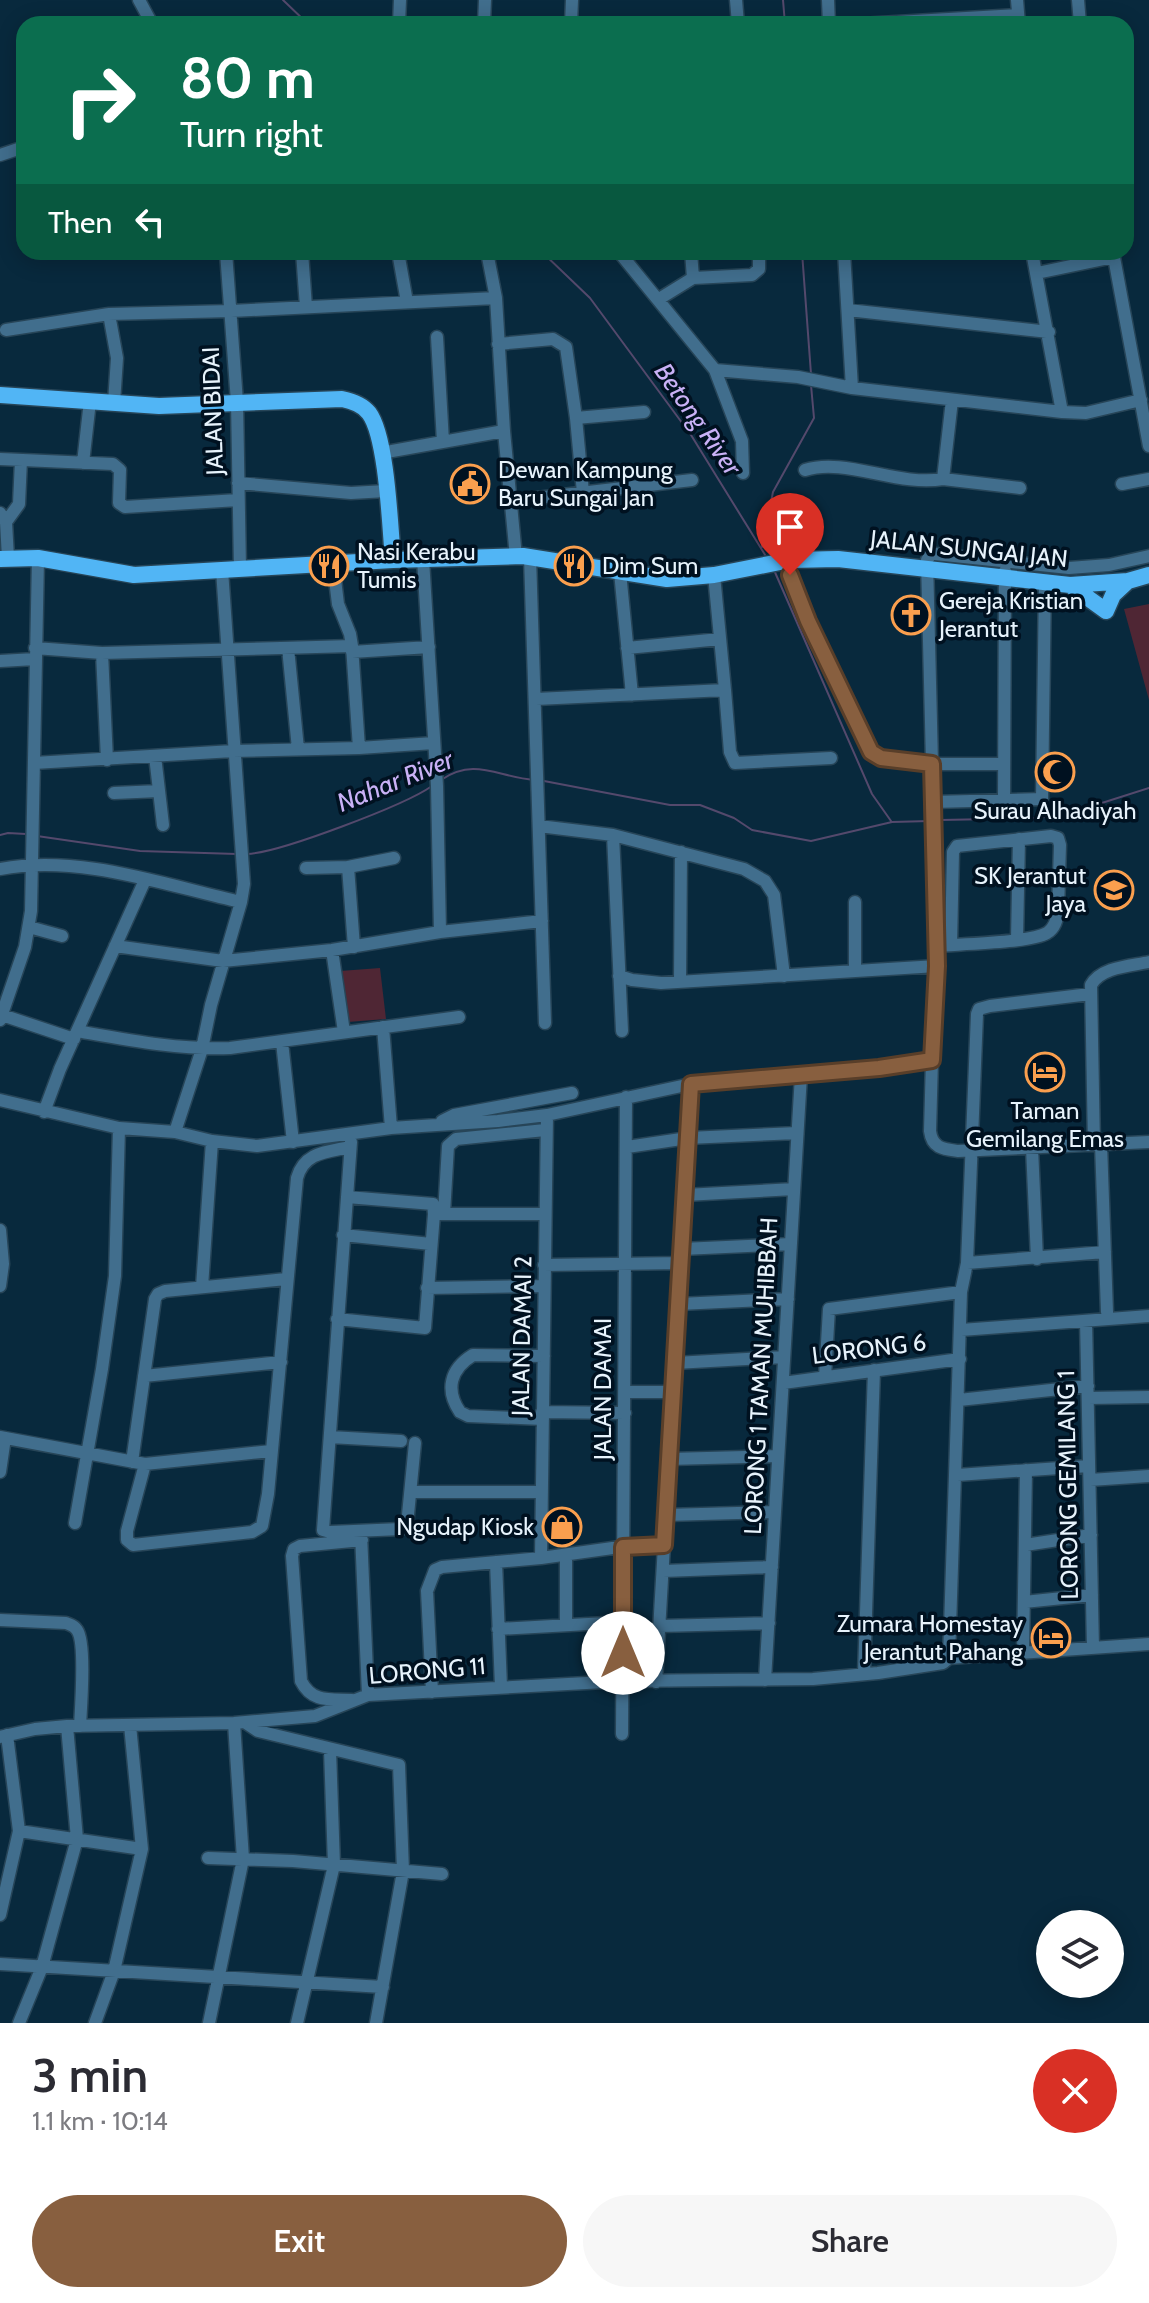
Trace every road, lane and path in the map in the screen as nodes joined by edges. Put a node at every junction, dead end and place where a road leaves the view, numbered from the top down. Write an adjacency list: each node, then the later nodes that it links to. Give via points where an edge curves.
1 (227, 260): 19 (street, JALAN BIDAI)
2 (303, 260): 17 (street)
3 (399, 260): 16 (street)
4 (489, 260): 14 (street)
5 (626, 260): 15 (street)
6 (692, 260): 13 (street)
7 (759, 260): 13 (street, via 752,275)
8 (845, 260): 18 (street)
9 (1034, 260): 12 (street)
10 (1092, 260): 12 (street)
11 (1114, 260): 29 (street)
12 (1037, 273): 22 (street)
13 (693, 278): 15 (street)
14 (496, 298): 16 (street); 24 (street)
15 (659, 299): 25 (street)
16 (407, 302): 17 (street)
17 (306, 307): 19 (street)
18 (848, 310): 22 (street); 26 (street)
19 (231, 311): 20 (street); 31 (street, JALAN BIDAI)
20 (109, 314): 21 (street); 32 (street, via 117,358)
21 (6, 330)
22 (1049, 332): 34 (street)
23 (437, 337): 37 (street)
24 (498, 344): 35 (street, via 560,341 568,353); 36 (street)
25 (715, 370): 26 (street); 44 (street, via 742,441)
26 (852, 388): 28 (street)
27 (0, 395): 30 (main road)
28 (952, 400): 34 (street); 45 (street)
29 (1141, 400): 34 (street, via 1086,413); 38 (street)
30 (90, 401): 32 (main road); 42 (street)
31 (237, 402): 32 (main road); 39 (main road, via 353,401 374,423); 48 (street, JALAN BIDAI)
32 (114, 403)
33 (644, 412): 35 (street)
34 (1062, 412)
35 (576, 418): 52 (street)
36 (504, 431): 37 (street); 54 (street)
37 (443, 442): 39 (street)
38 (1149, 446)
39 (381, 453): 51 (main road)
40 (0, 459): 41 (street)
41 (21, 460): 42 (street); 55 (street, via 19,504)
42 (83, 463): 53 (street, via 117,466 119,503 125,507)
43 (805, 470): 45 (street, via 828,466 921,482)
44 (743, 473)
45 (943, 479): 50 (street)
46 (1149, 479): 49 (street)
47 (692, 480): 52 (street)
48 (238, 483): 51 (street); 53 (street, JALAN BIDAI)
49 (1122, 484)
50 (1020, 488)
51 (386, 491): 61 (main road)
52 (583, 493): 54 (street)
53 (238, 500): 65 (street, JALAN BIDAI)
54 (511, 501): 57 (street)
55 (3, 517): 58 (street)
56 (1149, 556): 63 (street, via 1069,568)
57 (523, 557): 60 (main road, JALAN SUNGAI JAN); 68 (main road, JALAN SUNGAI JAN); 86 (street)
58 (4, 558): 59 (main road, JALAN SUNGAI JAN)
59 (38, 558): 66 (main road, JALAN SUNGAI JAN, via 134,575); 81 (street)
60 (423, 559): 61 (main road, JALAN SUNGAI JAN); 76 (street)
61 (393, 560): 64 (main road, JALAN SUNGAI JAN)
62 (786, 561): 67 (main road, JALAN SUNGAI JAN, via 838,559); 69 (main road, JALAN SUNGAI JAN); 95 (street, via 797,598 871,752)
63 (1007, 561): 67 (street, via 931,554); 71 (street)
64 (333, 563): 65 (main road, JALAN SUNGAI JAN); 80 (street)
65 (240, 569): 66 (main road, JALAN SUNGAI JAN)
66 (222, 570): 79 (street)
67 (927, 570): 71 (main road, JALAN SUNGAI JAN); 95 (street)
68 (620, 572): 69 (main road, JALAN SUNGAI JAN, via 667,579); 78 (street)
69 (714, 575): 75 (street)
70 (1149, 575): 72 (main road, JALAN SUNGAI JAN)
71 (1005, 579): 73 (main road, JALAN SUNGAI JAN); 96 (street)
72 (1128, 581): 74 (main road, JALAN SUNGAI JAN); 74 (main road, via 1106,611)
73 (1045, 582): 74 (main road, JALAN SUNGAI JAN); 99 (street, via 1042,799)
74 (1070, 585)
75 (720, 639): 78 (street); 84 (street)
76 (429, 647): 80 (street); 87 (street)
77 (288, 648): 79 (street); 80 (street); 89 (street)
78 (627, 648): 85 (street)
79 (226, 649): 82 (street); 90 (street)
80 (352, 649): 88 (street)
81 (35, 653): 82 (street); 83 (street); 94 (street)
82 (102, 653): 93 (street)
83 (0, 661)
84 (725, 690): 85 (street); 92 (street, via 735,763)
85 (632, 695): 86 (street)
86 (536, 699): 102 (street)
87 (434, 743): 88 (street); 116 (street)
88 (359, 748): 89 (street)
89 (298, 749): 90 (street)
90 (233, 751): 91 (street); 112 (street)
91 (155, 756): 93 (street); 97 (street)
92 (831, 758)
93 (107, 760): 94 (street)
94 (34, 763): 107 (street)
95 (932, 764): 96 (street); 100 (street)
96 (1004, 764): 99 (street)
97 (159, 791): 98 (street); 101 (street)
98 (114, 793)
99 (1004, 800): 100 (street)
100 (933, 804): 121 (street)
101 (163, 825)
102 (539, 826): 103 (street); 114 (street)
103 (613, 835): 105 (street); 128 (street)
104 (1019, 839): 118 (street); 118 (street, via 1051,836 1060,845 1054,927 1044,935); 119 (street, via 955,848)
105 (681, 852): 129 (street, via 744,869 770,886); 130 (street)
106 (394, 858): 108 (street)
107 (31, 865): 110 (street); 111 (street, via 63,864); 115 (street)
108 (348, 867): 109 (street); 122 (street)
109 (306, 868)
110 (0, 869)
111 (145, 880): 112 (street); 120 (street)
112 (241, 902): 124 (street)
113 (855, 902): 127 (street)
114 (542, 921): 116 (street); 134 (street)
115 (29, 927): 117 (street); 133 (street)
116 (440, 932): 122 (street)
117 (62, 936)
118 (1017, 939): 119 (street)
119 (951, 945): 121 (street)
120 (115, 946): 124 (street); 138 (street)
121 (936, 946): 126 (street)
122 (354, 947): 123 (street)
123 (332, 950): 124 (street); 137 (street)
124 (223, 961): 140 (street)
125 (1149, 962): 131 (street, via 1106,971 1092,981)
126 (937, 966): 127 (street); 141 (street)
127 (855, 970): 129 (street)
128 (619, 976): 130 (street, via 649,982); 136 (street)
129 (784, 976): 130 (street)
130 (680, 980)
131 (1090, 994): 160 (street); 163 (street, via 979,1009)
132 (459, 1017): 135 (street)
133 (1, 1018): 138 (street)
134 (545, 1023)
135 (383, 1027): 137 (street); 151 (street)
136 (622, 1031)
137 (344, 1032): 139 (street)
138 (75, 1035): 140 (street); 147 (street)
139 (282, 1042): 140 (street); 158 (street)
140 (202, 1049): 153 (street)
141 (932, 1060): 142 (street); 163 (street, via 931,1141 945,1149)
142 (801, 1075): 143 (street); 154 (street, LORONG 1 TAMAN MUHIBBAH)
143 (691, 1084): 145 (street); 155 (street)
144 (572, 1093): 149 (street, via 445,1117)
145 (626, 1097): 148 (street); 161 (street, JALAN DAMAI)
146 (0, 1100): 147 (street)
147 (44, 1112): 150 (street)
148 (547, 1115): 149 (street); 152 (street, JALAN DAMAI 2)
149 (439, 1123): 151 (street)
150 (119, 1128): 153 (street); 214 (street, via 115,1276)
151 (391, 1128): 156 (street)
152 (545, 1130): 167 (street, via 456,1139 448,1146); 168 (street, JALAN DAMAI 2)
153 (175, 1132): 157 (street)
154 (797, 1133): 155 (street); 164 (street, LORONG 1 TAMAN MUHIBBAH)
155 (688, 1138): 161 (street); 165 (street)
156 (351, 1140): 158 (street); 166 (street); 180 (street, via 311,1156 299,1169)
157 (212, 1141): 158 (street, via 257,1146); 183 (street)
158 (293, 1142)
159 (1149, 1142): 160 (street)
160 (1098, 1145): 162 (street); 174 (street)
161 (627, 1147): 178 (street, JALAN DAMAI)
162 (1032, 1148): 163 (street); 175 (street)
163 (971, 1150): 177 (street)
164 (794, 1189): 165 (street); 172 (street, LORONG 1 TAMAN MUHIBBAH)
165 (685, 1195): 173 (street)
166 (347, 1197): 167 (street, via 429,1202); 170 (street)
167 (439, 1214): 168 (street); 171 (street)
168 (545, 1214): 179 (street, JALAN DAMAI 2)
169 (0, 1230): 181 (street)
170 (343, 1235): 171 (street); 190 (street)
171 (431, 1244): 184 (street)
172 (791, 1244): 173 (street); 186 (street, LORONG 1 TAMAN MUHIBBAH)
173 (682, 1249): 176 (street)
174 (1105, 1252): 175 (street); 188 (street)
175 (1037, 1259): 177 (street)
176 (681, 1263): 178 (street); 187 (street)
177 (967, 1263): 185 (street)
178 (626, 1264): 179 (street); 202 (street, JALAN DAMAI)
179 (544, 1265): 182 (street, JALAN DAMAI 2)
180 (286, 1279): 183 (street); 196 (street)
181 (0, 1286)
182 (544, 1286): 184 (street); 193 (street, JALAN DAMAI 2)
183 (202, 1287): 199 (street, via 158,1294)
184 (427, 1288): 190 (street, via 425,1328)
185 (961, 1292): 192 (street); 200 (street, via 829,1309)
186 (788, 1299): 187 (street); 194 (street, LORONG 1 TAMAN MUHIBBAH)
187 (679, 1304): 197 (street)
188 (1107, 1312)
189 (1149, 1316): 191 (street)
190 (337, 1319): 209 (street)
191 (1086, 1321): 192 (street); 204 (street, LORONG GEMILANG 1)
192 (961, 1330): 195 (street)
193 (544, 1356): 208 (street, JALAN DAMAI 2); 208 (street, via 473,1355 455,1370 450,1392 468,1416)
194 (784, 1357): 197 (street, LORONG 6); 201 (street, LORONG 1 TAMAN MUHIBBAH)
195 (960, 1359): 198 (street, LORONG 6); 206 (street)
196 (281, 1362): 199 (street); 213 (street)
197 (675, 1363): 203 (street)
198 (874, 1370): 200 (street, LORONG 6); 250 (street)
199 (144, 1376): 217 (street)
200 (825, 1377): 201 (street, LORONG 6)
201 (783, 1383): 215 (street, LORONG 1 TAMAN MUHIBBAH)
202 (625, 1392): 203 (street); 207 (street, JALAN DAMAI)
203 (673, 1392): 216 (street)
204 (1088, 1392): 205 (street); 206 (street); 220 (street, LORONG GEMILANG 1)
205 (1149, 1397)
206 (959, 1400): 221 (street)
207 (625, 1413): 208 (street); 232 (street, JALAN DAMAI)
208 (542, 1415): 224 (street, JALAN DAMAI 2)
209 (330, 1437): 211 (street); 228 (street, via 323,1530)
210 (3, 1438): 214 (street); 219 (street)
211 (401, 1441)
212 (415, 1443): 223 (street)
213 (271, 1451): 217 (street); 217 (street, via 259,1529 133,1545 127,1531)
214 (86, 1454): 217 (street); 227 (street)
215 (778, 1456): 216 (street); 225 (street, LORONG 1 TAMAN MUHIBBAH)
216 (669, 1459): 226 (street)
217 (138, 1463)
218 (1026, 1470): 220 (street); 221 (street); 231 (street)
219 (0, 1472)
220 (1090, 1473): 222 (street); 229 (street, LORONG GEMILANG 1)
221 (957, 1475): 249 (street)
222 (1149, 1476)
223 (411, 1492): 224 (street); 228 (street, via 407,1525)
224 (542, 1492): 234 (street, JALAN DAMAI 2)
225 (775, 1512): 226 (street); 236 (street, LORONG 1 TAMAN MUHIBBAH)
226 (666, 1515): 230 (street)
227 (75, 1523)
228 (362, 1535): 256 (street); 256 (street, via 300,1546 292,1556 301,1681 319,1699)
229 (1091, 1535): 231 (street); 238 (street, LORONG GEMILANG 1)
230 (664, 1545): 232 (street); 237 (street)
231 (1025, 1545): 239 (street)
232 (623, 1547): 233 (street); 241 (street, JALAN DAMAI)
233 (566, 1555): 234 (street); 243 (street)
234 (541, 1558): 235 (street)
235 (496, 1562): 245 (street); 255 (street, via 442,1567 431,1576 427,1591)
236 (772, 1567): 237 (street); 242 (street, LORONG 1 TAMAN MUHIBBAH)
237 (663, 1571): 244 (street)
238 (1092, 1595): 239 (street); 247 (street, LORONG GEMILANG 1)
239 (1024, 1602): 248 (street)
240 (0, 1620): 259 (street, via 66,1623 79,1632 82,1651)
241 (624, 1622): 243 (street); 252 (street, JALAN DAMAI)
242 (769, 1623): 244 (street); 251 (street, LORONG 1 TAMAN MUHIBBAH)
243 (566, 1625): 245 (street)
244 (660, 1626): 253 (street)
245 (498, 1629): 254 (street)
246 (1149, 1644): 247 (street, LORONG 11)
247 (1093, 1648): 248 (street, LORONG 11)
248 (1023, 1653): 249 (street, LORONG 11)
249 (949, 1658): 250 (street, LORONG 11, via 939,1664)
250 (864, 1674): 251 (street, LORONG 11)
251 (765, 1680): 253 (street, LORONG 11)
252 (623, 1681): 253 (street, LORONG 11); 254 (street, LORONG 11); 260 (street, JALAN DAMAI)
253 (656, 1682)
254 (501, 1687): 255 (street, LORONG 11)
255 (432, 1692): 256 (street, LORONG 11)
256 (362, 1697): 257 (street, LORONG 11, via 315,1716)
257 (239, 1722): 258 (street, LORONG 11); 262 (street); 267 (street)
258 (130, 1725): 259 (street, LORONG 11); 265 (street)
259 (74, 1726): 261 (street, LORONG 11); 264 (street)
260 (622, 1734)
261 (4, 1736): 263 (street)
262 (330, 1750): 268 (street); 269 (street, via 399,1765)
263 (19, 1831): 264 (street); 271 (street)
264 (77, 1839): 265 (street); 273 (street)
265 (142, 1849): 274 (street)
266 (208, 1858): 267 (street)
267 (243, 1859): 268 (street); 275 (street)
268 (334, 1865): 269 (street); 276 (street)
269 (403, 1871): 270 (street); 277 (street)
270 (442, 1874)
271 (0, 1911)
272 (0, 1964): 273 (street)
273 (42, 1967): 274 (street); 278 (street)
274 (114, 1971): 275 (street); 279 (street)
275 (218, 1978): 276 (street); 280 (street)
276 (306, 1983): 277 (street); 281 (street)
277 (383, 1987): 282 (street)
278 (19, 2023)
279 (95, 2023)
280 (209, 2023)
281 (297, 2023)
282 (376, 2023)

